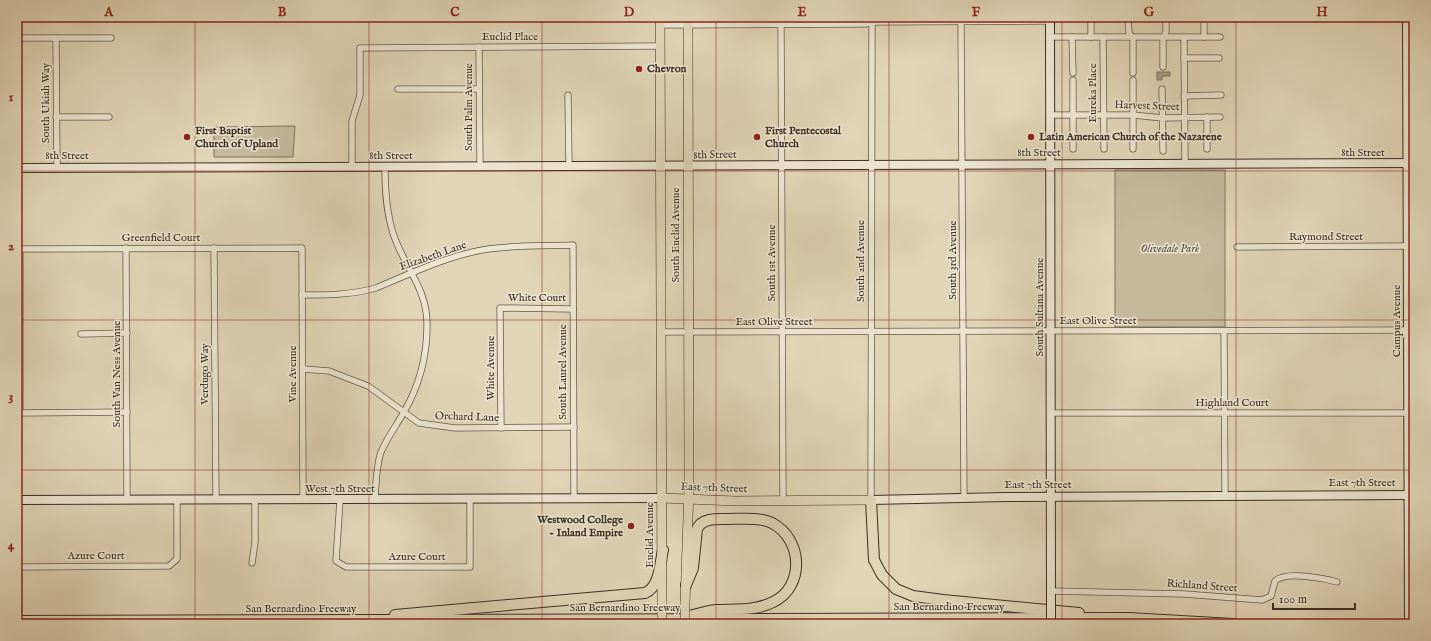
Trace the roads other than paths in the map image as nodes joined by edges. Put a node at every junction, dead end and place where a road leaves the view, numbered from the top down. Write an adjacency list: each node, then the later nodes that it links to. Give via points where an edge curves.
1 (876, 17): 8 (street)
2 (1062, 17): 3 (street)
3 (1090, 17): 16 (street)
4 (1128, 17): 23 (street, via 1128,32)
5 (1166, 17): 24 (street, via 1166,32)
6 (1204, 17): 18 (street)
7 (1407, 17): 56 (street, Campus Avenue)
8 (871, 20): 12 (street); 13 (street, via 866,24); 65 (street, South 2nd Avenue)
9 (660, 21): 10 (street); 26 (main road, South Euclid Avenue)
10 (688, 21): 13 (street); 64 (main road, South Euclid Avenue)
11 (1050, 21): 12 (street); 14 (street, South Sultana Avenue)
12 (961, 22): 57 (street, South 3rd Avenue)
13 (781, 24): 60 (street, South 1st Avenue)
14 (1050, 37): 15 (street); 41 (street, South Sultana Avenue)
15 (1072, 37): 16 (street); 31 (street)
16 (1091, 37): 17 (street)
17 (1103, 37): 23 (street); 43 (street, Eureka Place)
18 (1204, 37): 19 (street); 25 (street)
19 (1220, 37)
20 (17, 38): 21 (street)
21 (56, 38): 22 (street); 45 (street, South Ukiah Way)
22 (111, 38)
23 (1133, 38): 24 (street); 32 (street)
24 (1163, 38): 25 (street); 30 (street)
25 (1184, 38): 28 (street)
26 (660, 46): 27 (street, Euclid Place); 63 (main road, South Euclid Avenue)
27 (479, 47): 36 (street, South Palm Avenue); 67 (street, Euclid Place, via 360,48 360,95 352,121)
28 (1184, 58): 29 (street); 40 (street)
29 (1219, 58)
30 (1163, 67)
31 (1073, 73)
32 (1133, 73)
33 (1073, 80): 42 (street)
34 (1133, 80): 44 (street)
35 (398, 89): 36 (street)
36 (479, 89): 61 (street, South Palm Avenue)
37 (1162, 89): 50 (street)
38 (568, 95): 62 (street)
39 (1221, 95): 40 (street)
40 (1184, 96): 47 (street)
41 (1050, 115): 42 (street, Harvest Street); 58 (street, South Sultana Avenue)
42 (1073, 115): 43 (street, Harvest Street); 54 (street)
43 (1103, 115): 44 (street, Harvest Street); 51 (street, Eureka Place)
44 (1133, 115): 50 (street, Harvest Street); 52 (street)
45 (56, 117): 46 (street); 66 (street, South Ukiah Way)
46 (110, 117)
47 (1185, 117): 48 (street, Harvest Street); 50 (street, Harvest Street); 59 (street)
48 (1207, 117): 49 (street, Harvest Street); 53 (street)
49 (1220, 117)
50 (1163, 118): 55 (street)
51 (1104, 149)
52 (1133, 149)
53 (1207, 149)
54 (1073, 150)
55 (1163, 151)
56 (1411, 163): 59 (street, 8th Street); 71 (street, Campus Avenue)
57 (962, 164): 58 (street, 8th Street); 65 (street, 8th Street); 81 (street, South 3rd Avenue)
58 (1050, 164): 59 (street, 8th Street); 82 (street, South Sultana Avenue)
59 (1185, 164)
60 (782, 165): 64 (street, 8th Street); 65 (street, 8th Street); 86 (street, South 1st Avenue)
61 (480, 166): 62 (street, 8th Street); 68 (street, 8th Street)
62 (569, 166): 63 (street, 8th Street)
63 (660, 166): 64 (street, 8th Street); 84 (main road, South Euclid Avenue)
64 (689, 166): 85 (main road, South Euclid Avenue)
65 (871, 166): 87 (street, South 2nd Avenue)
66 (57, 167): 67 (street, 8th Street); 69 (street, 8th Street)
67 (352, 167): 68 (street, 8th Street)
68 (385, 167): 76 (street, via 385,199 393,234)
69 (17, 168)
70 (573, 245): 76 (street, Elizabeth Lane, via 487,249 455,257); 79 (street, South Laurel Avenue)
71 (1411, 246): 75 (street, Raymond Street); 80 (street, Campus Avenue)
72 (126, 248): 73 (street, Greenfield Court); 88 (street, South Van Ness Avenue); 92 (street, Greenfield Court, via 20,249)
73 (214, 248): 74 (street, Greenfield Court); 111 (street, Verdugo Way)
74 (302, 248): 77 (street, Vine Avenue)
75 (1237, 248)
76 (413, 273): 77 (street, Elizabeth Lane, via 362,292); 93 (street, via 424,298 426,348 414,393)
77 (302, 295): 90 (street, Vine Avenue)
78 (500, 308): 79 (street, White Court); 98 (street, White Avenue)
79 (573, 309): 97 (street, South Laurel Avenue)
80 (1411, 330): 83 (street, East Olive Street); 96 (street, Campus Avenue)
81 (963, 331): 82 (street, East Olive Street); 87 (street, East Olive Street); 105 (street, South 3rd Avenue)
82 (1051, 331): 83 (street, East Olive Street); 94 (street, South Sultana Avenue)
83 (1224, 331): 95 (street)
84 (662, 332): 85 (street, East Olive Street); 99 (main road, South Euclid Avenue)
85 (688, 332): 86 (street, East Olive Street); 115 (main road, South Euclid Avenue)
86 (782, 332): 87 (street, East Olive Street); 117 (street, South 1st Avenue)
87 (871, 332): 116 (street, South 2nd Avenue)
88 (127, 333): 89 (street); 91 (street, South Van Ness Avenue)
89 (81, 334)
90 (303, 369): 93 (street, Orchard Lane, via 329,371 349,377 368,386); 112 (street, Vine Avenue)
91 (127, 412): 92 (street); 109 (street, South Van Ness Avenue)
92 (19, 413)
93 (403, 413): 98 (street, Orchard Lane, via 419,423 436,426); 114 (street, via 381,453)
94 (1051, 413): 95 (street, Highland Court); 102 (street, South Sultana Avenue)
95 (1225, 413): 96 (street, Highland Court); 101 (street)
96 (1411, 413): 100 (street, Campus Avenue)
97 (574, 427): 98 (street, Orchard Lane); 103 (street, South Laurel Avenue)
98 (501, 428)
99 (662, 446): 104 (main road, Euclid Avenue)
100 (1411, 495): 101 (street, East 7th Street); 121 (street, Campus Avenue)
101 (1225, 496): 102 (street, East 7th Street)
102 (1051, 497): 105 (street, East 7th Street); 124 (street, South Sultana Avenue)
103 (574, 498): 104 (street, West 7th Street); 107 (street, West 7th Street)
104 (662, 498): 115 (main road, East 7th Street); 118 (main road, Euclid Avenue)
105 (964, 498): 116 (street, East 7th Street)
106 (255, 499): 111 (street, West 7th Street); 112 (street, West 7th Street); 119 (street, via 255,542)
107 (470, 499): 113 (street, Azure Court, via 470,566 346,567 336,561); 114 (street, West 7th Street)
108 (17, 500): 109 (street, West 7th Street)
109 (127, 500): 110 (street, West 7th Street)
110 (177, 500): 111 (street, West 7th Street); 120 (street, Azure Court, via 177,559 174,564)
111 (216, 500)
112 (303, 500): 113 (street, West 7th Street)
113 (340, 500): 114 (street, West 7th Street)
114 (375, 500)
115 (688, 500): 117 (main road, East 7th Street); 123 (main road)
116 (871, 500): 117 (main road, East 7th Street); 125 (highway, via 874,560 885,579 902,592 919,597 965,603)
117 (783, 501)
118 (663, 550): 126 (highway, via 655,582 651,590 645,593); 128 (main road, Euclid Avenue, bridge, via 662,603)
119 (252, 563)
120 (17, 566)
121 (1411, 579): 132 (street, Campus Avenue)
122 (1337, 582): 124 (street, Richland Street, via 1321,577 1283,576 1275,581 1269,598 1262,600 1184,594)
123 (686, 585): 128 (highway, via 693,568 697,529 700,524 707,521 767,521 783,531 794,548 796,574 788,591 779,599 765,606 714,610); 129 (main road, bridge)
124 (1051, 593): 130 (street, South Sultana Avenue, bridge)
125 (1129, 618): 128 (highway, San Bernardino Freeway); 131 (highway, San Bernardino Freeway)
126 (344, 621): 127 (highway, San Bernardino Freeway); 128 (highway, San Bernardino Freeway)
127 (17, 622)
128 (666, 622)
129 (685, 624)
130 (1051, 624)
131 (1233, 624)
132 (1409, 624)

